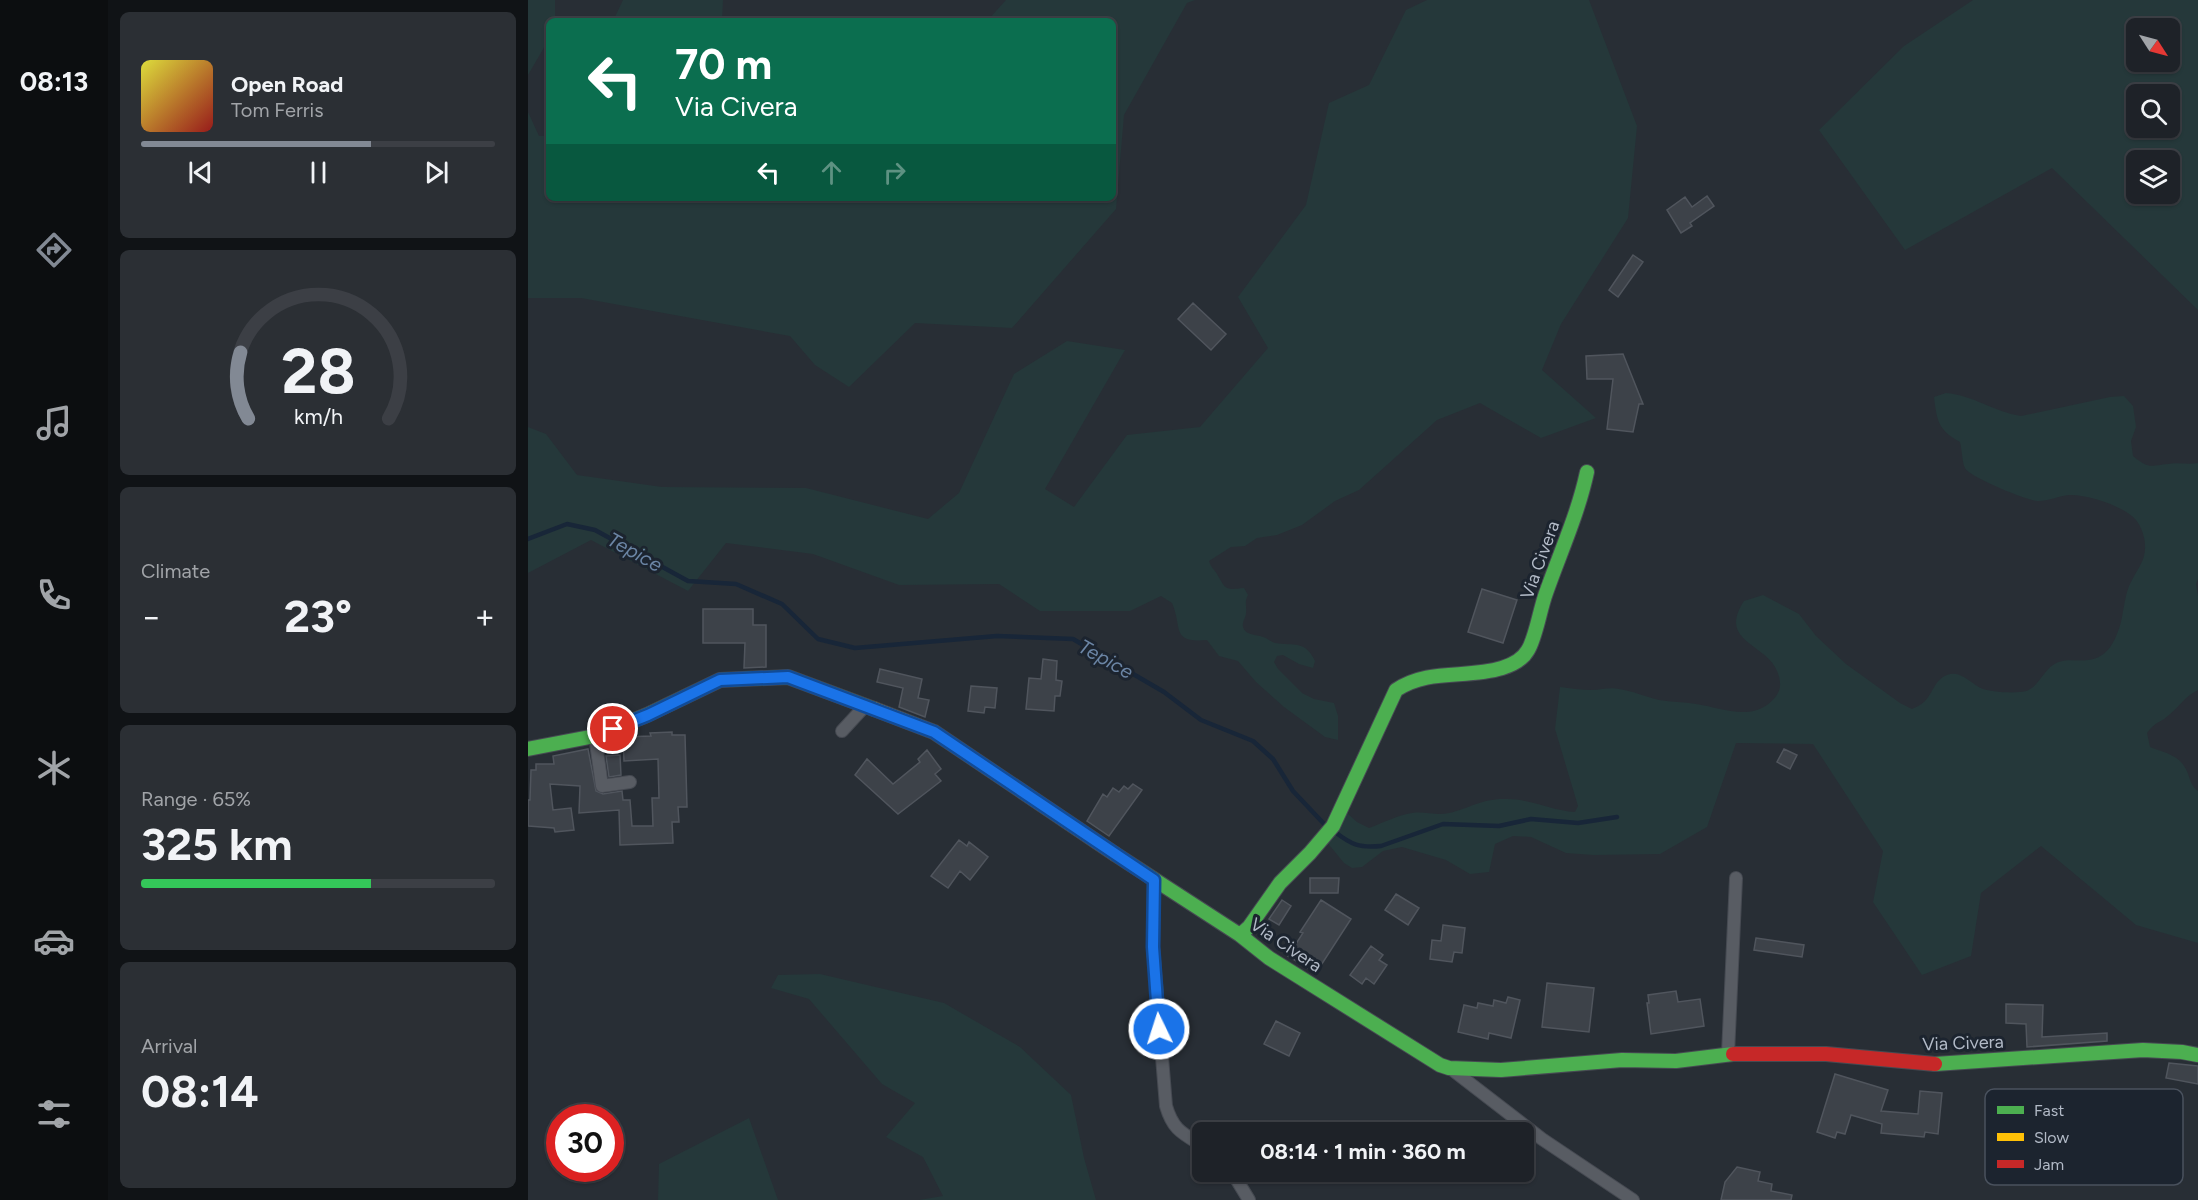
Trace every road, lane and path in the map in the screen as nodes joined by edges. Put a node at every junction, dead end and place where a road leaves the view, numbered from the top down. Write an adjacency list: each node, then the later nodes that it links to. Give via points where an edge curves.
1 (1587, 472): 9 (street, Via Civera, via 1580,504 1523,657 1494,670 1417,678 1396,690 1331,828 1280,883)
2 (865, 706): 3 (street); 4 (street, Via Civera, via 788,677 720,680); 8 (street, Via Civera, via 934,732)
3 (842, 731)
4 (595, 736): 5 (street, Via Civera); 6 (street, via 602,786)
5 (528, 749)
6 (630, 782)
7 (1736, 878): 10 (street)
8 (1154, 880): 9 (street, Via Civera); 13 (street, via 1153,947 1166,1106 1170,1121)
9 (1240, 935): 12 (street, Via Civera, via 1269,958)
10 (1728, 1054): 11 (street, Via Civera, via 1826,1054 1942,1065 2143,1050); 12 (street, Via Civera, via 1676,1061 1622,1060 1502,1070)
11 (2198, 1055)
12 (1449, 1068): 16 (street, via 1542,1140)
13 (1192, 1139)
14 (1238, 1182): 15 (street)
15 (1249, 1200)
16 (1633, 1200)

